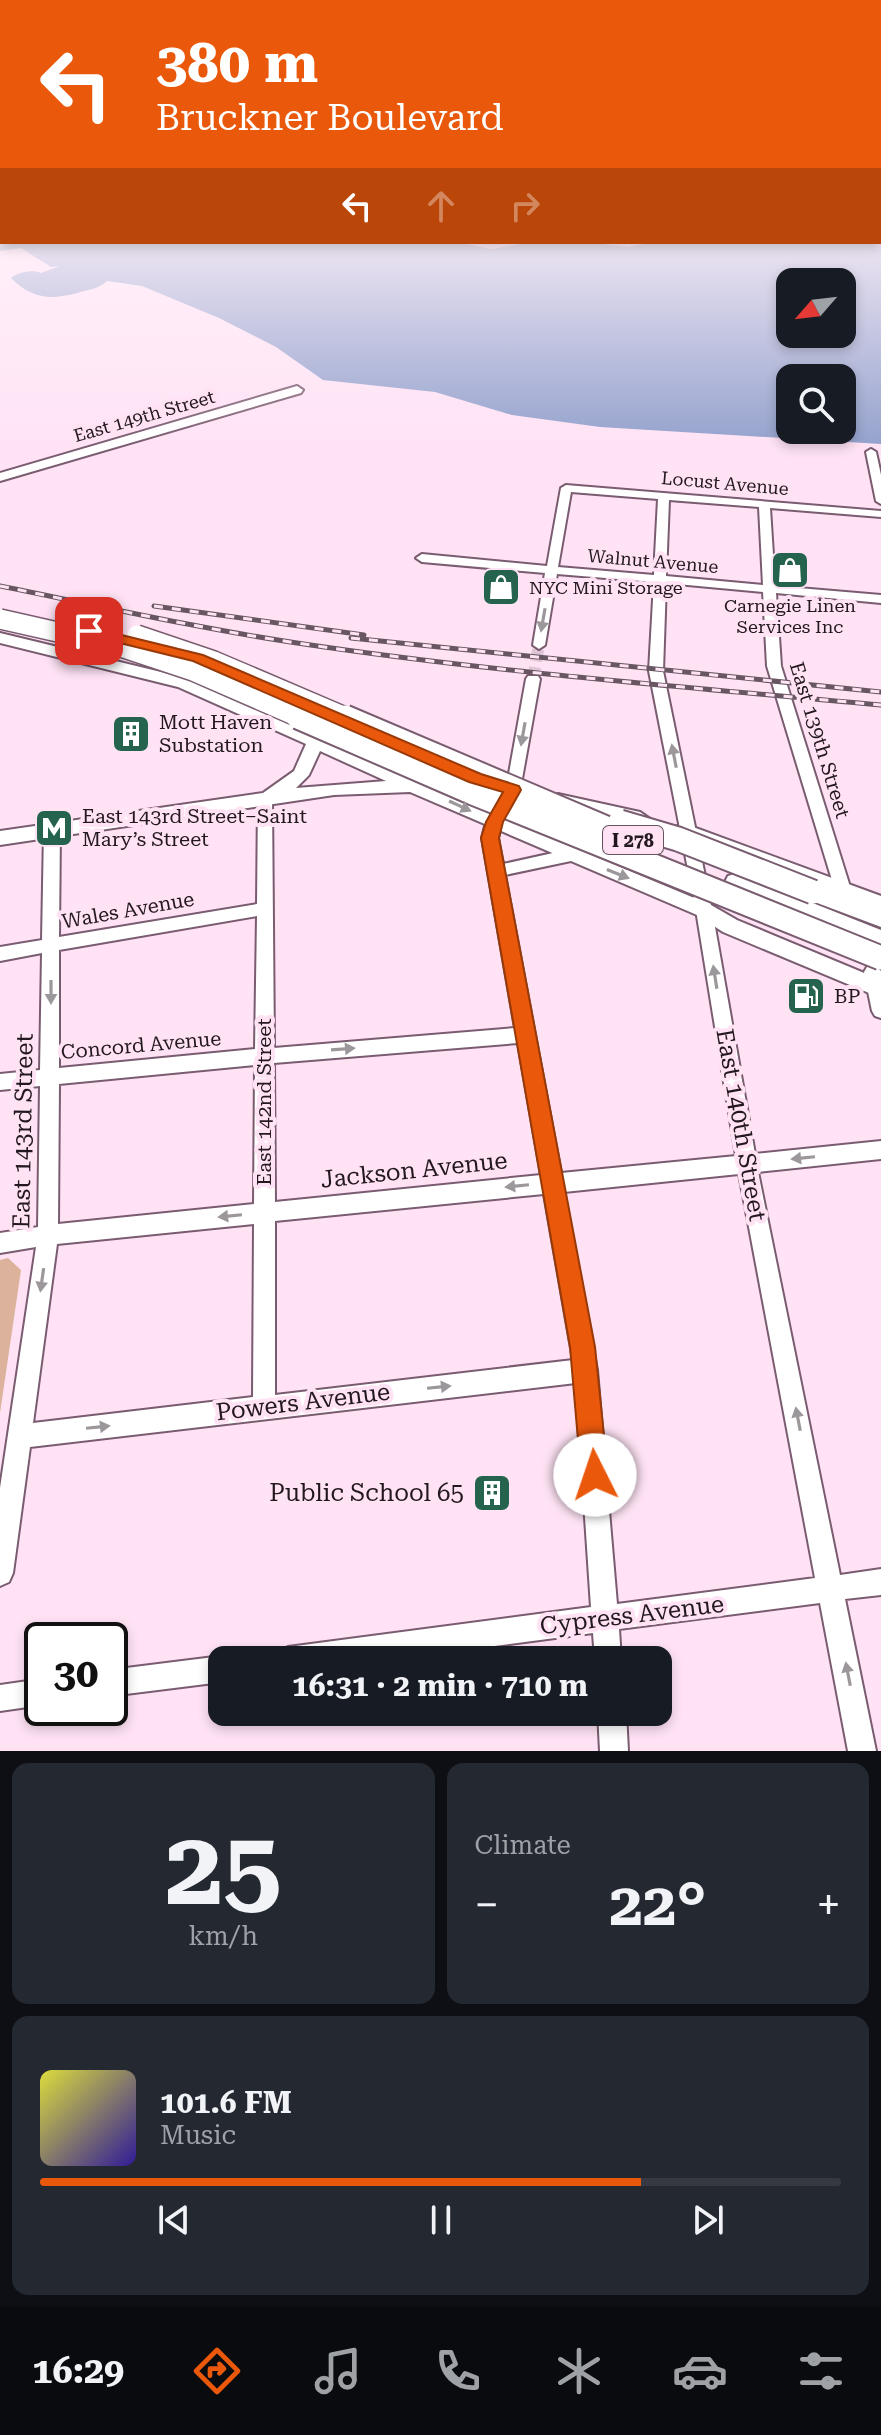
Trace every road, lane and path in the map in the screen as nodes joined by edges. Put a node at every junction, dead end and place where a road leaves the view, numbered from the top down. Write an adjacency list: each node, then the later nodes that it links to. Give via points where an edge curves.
1 (297, 390): 3 (main road, East 149th Street)
2 (871, 452): 5 (street)
3 (0, 477)
4 (664, 496): 6 (street, Locust Avenue); 9 (street, Locust Avenue, via 566,488); 10 (street, East 140th Street)
5 (881, 501)
6 (764, 504): 7 (street, Locust Avenue); 11 (street, East 139th Street)
7 (881, 514)
8 (422, 558): 9 (street, Walnut Avenue)
9 (552, 570): 10 (street, Walnut Avenue); 18 (street, one-way to 18)
10 (660, 580): 11 (street, Walnut Avenue); 30 (street, East 140th Street, one-way to 10, via 655,663)
11 (769, 590): 12 (street, Walnut Avenue); 36 (street, East 139th Street, via 774,666)
12 (881, 599)
13 (0, 606): 26 (highway, I 278, bridge, via 191,651)
14 (0, 617): 16 (main road); 21 (main road, via 166,648); 45 (highway, I 278, bridge, via 115,645 193,671)
15 (0, 625): 16 (main road)
16 (30, 632): 20 (main road)
17 (0, 638): 20 (main road)
18 (539, 645)
19 (0, 649): 20 (main road, via 105,672)
20 (188, 676): 21 (main road, via 214,670); 23 (main road, via 228,680); 24 (main road)
21 (249, 679): 26 (main road)
22 (533, 679): 26 (street, one-way to 26)
23 (364, 739): 24 (main road); 26 (main road)
24 (319, 743): 25 (main road); 27 (main road, via 305,757 295,780)
25 (416, 786): 27 (main road); 28 (main road, one-way to 28)
26 (516, 795): 28 (street); 30 (main road); 34 (main road); 35 (highway, I 278, bridge); 40 (highway, bridge, via 660,833)
27 (265, 798): 29 (main road); 38 (street, East 142nd Street)
28 (494, 822): 32 (main road); 33 (street, via 490,838)
29 (52, 830): 31 (main road); 43 (street, East 143rd Street)
30 (689, 832): 34 (street, East 140th Street); 36 (main road)
31 (0, 838)
32 (571, 855): 33 (street); 39 (main road, one-way to 39)
33 (497, 871): 47 (street)
34 (696, 873): 39 (street, East 140th Street); 42 (main road)
35 (737, 882): 41 (highway, I 278); 42 (highway)
36 (843, 890): 37 (main road)
37 (881, 904)
38 (264, 909): 43 (street, Wales Avenue); 48 (street, East 142nd Street)
39 (704, 910): 45 (main road, via 730,926); 52 (street, East 140th Street, one-way to 39)
40 (881, 918)
41 (881, 933)
42 (881, 944)
43 (51, 946): 44 (street, Wales Avenue); 49 (street, East 143rd Street, one-way to 49)
44 (0, 954)
45 (878, 976): 46 (street)
46 (881, 1011)
47 (526, 1035): 48 (street, Concord Avenue, one-way to 47); 53 (street)
48 (265, 1056): 49 (street, Concord Avenue); 54 (street, East 142nd Street)
49 (51, 1075): 50 (street, Concord Avenue); 55 (street, East 143rd Street)
50 (0, 1082)
51 (881, 1150): 52 (street, Jackson Avenue, one-way to 52)
52 (747, 1164): 53 (street, Jackson Avenue); 62 (street, East 140th Street, one-way to 52)
53 (553, 1182): 54 (street, Jackson Avenue, one-way to 54); 57 (street)
54 (264, 1212): 55 (street, Jackson Avenue, one-way to 55); 58 (street, East 142nd Street)
55 (48, 1235): 56 (street, Jackson Avenue); 59 (street, East 143rd Street, one-way to 59)
56 (0, 1243)
57 (586, 1370): 58 (street, Powers Avenue, one-way to 57); 63 (street)
58 (264, 1406): 59 (street, Powers Avenue, one-way to 58)
59 (20, 1436): 60 (street, East 143rd Street)
60 (0, 1573)
61 (881, 1582): 62 (street, Cypress Avenue)
62 (831, 1589): 63 (street, Cypress Avenue); 72 (street, East 140th Street, one-way to 62)
63 (605, 1618): 64 (street, Cypress Avenue); 65 (street)
64 (394, 1646)
65 (607, 1646)
66 (208, 1671): 67 (street)
67 (128, 1681)
68 (24, 1695): 69 (street)
69 (0, 1698)
70 (613, 1726): 71 (street)
71 (614, 1751)
72 (862, 1751)

